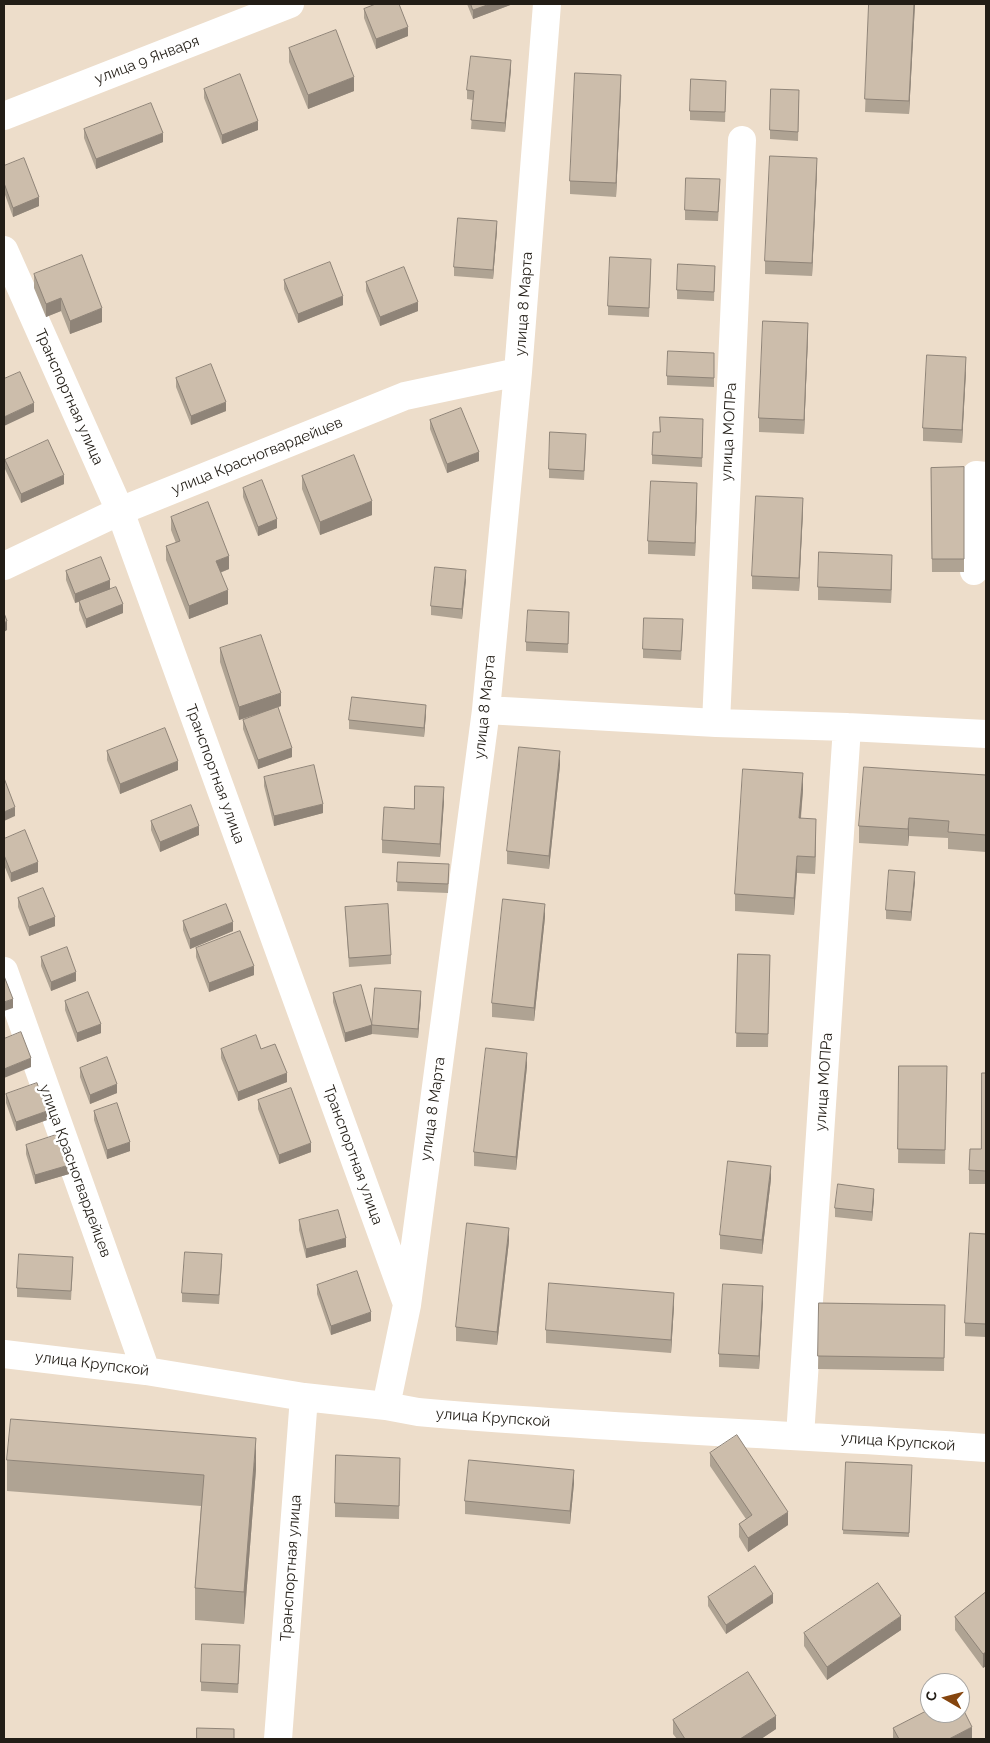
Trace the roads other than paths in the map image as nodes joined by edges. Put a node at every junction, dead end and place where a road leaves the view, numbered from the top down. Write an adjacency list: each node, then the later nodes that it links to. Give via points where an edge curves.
1 (290, 4): 3 (street, улица 9 Января)
2 (547, 4): 6 (street, улица 8 Марта)
3 (4, 116)
4 (742, 140): 12 (street, улица МОПРа)
5 (4, 250): 8 (street, Транспортная улица)
6 (518, 372): 8 (street, улица Красногвардейцев, via 404,396); 11 (street, улица 8 Марта)
7 (986, 476): 10 (street, via 976,476)
8 (120, 511): 9 (street, улица Красногвардейцев); 16 (street, Транспортная улица)
9 (4, 566)
10 (974, 571)
11 (486, 710): 12 (street); 16 (street, улица 8 Марта)
12 (716, 723): 13 (street)
13 (847, 727): 14 (street); 21 (street, улица МОПРа)
14 (986, 734)
15 (4, 971): 18 (street, улица Красногвардейцев)
16 (407, 1305): 20 (street, улица 8 Марта)
17 (4, 1354): 18 (street, улица Крупской)
18 (146, 1370): 19 (street, улица Крупской)
19 (304, 1396): 20 (street, улица Крупской); 23 (street, Транспортная улица)
20 (386, 1406): 21 (street, улица Крупской, via 476,1417)
21 (800, 1436): 22 (street, улица Крупской)
22 (986, 1448)
23 (278, 1739)

